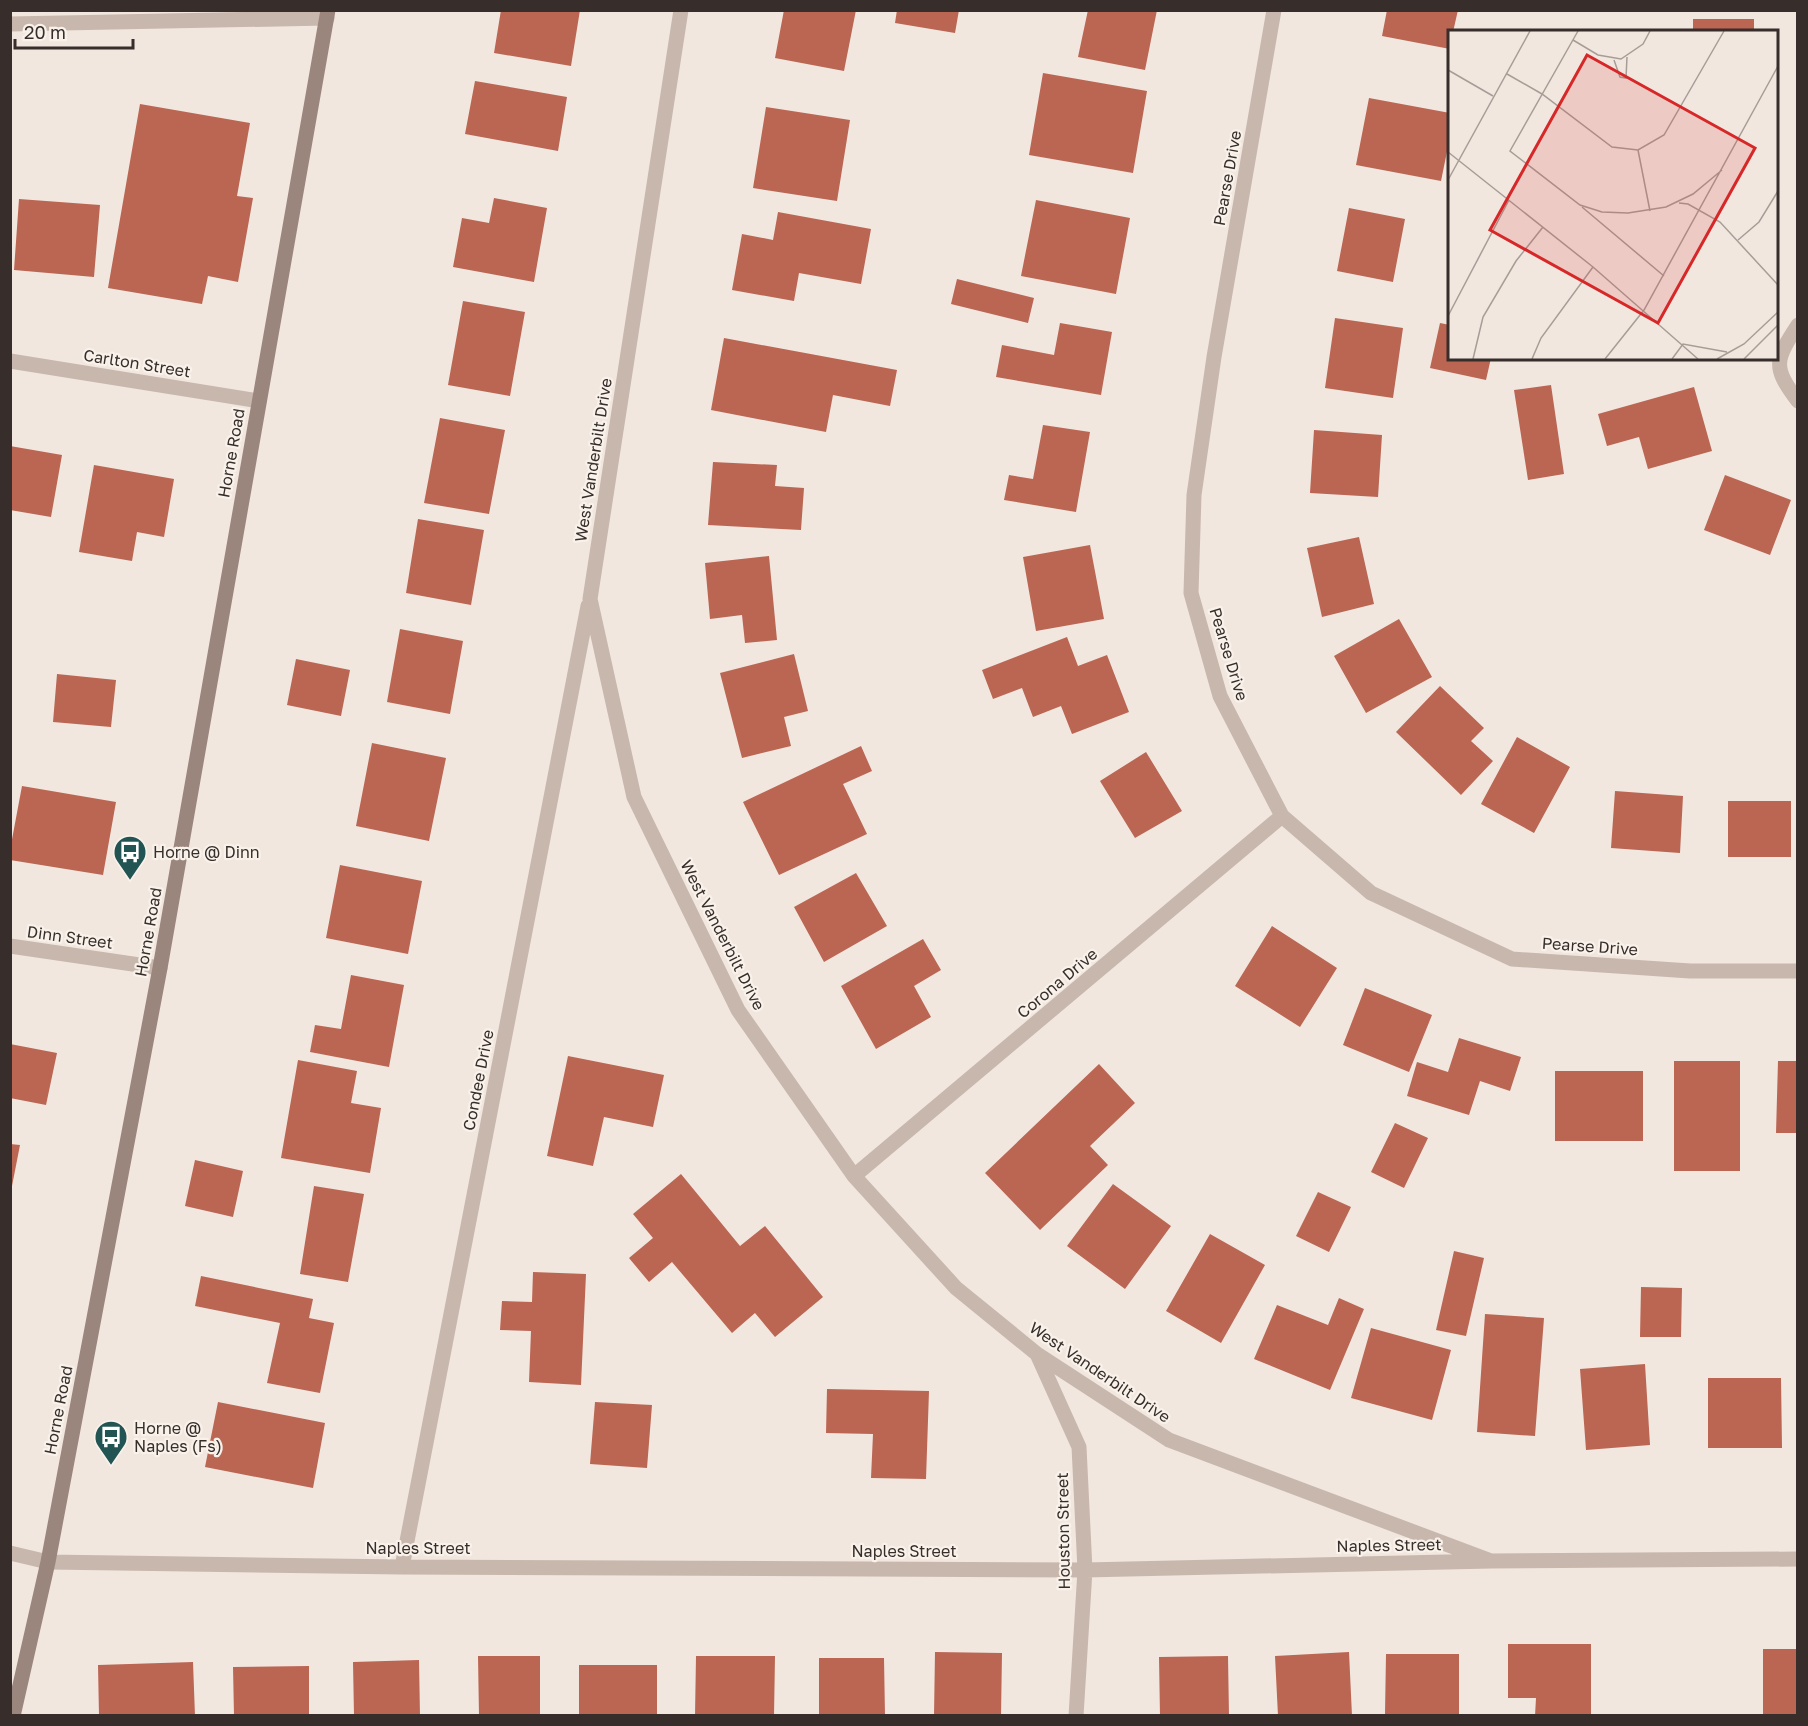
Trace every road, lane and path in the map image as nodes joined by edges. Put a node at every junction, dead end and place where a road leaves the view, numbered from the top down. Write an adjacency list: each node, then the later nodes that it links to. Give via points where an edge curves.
1 (681, 10): 9 (street, West Vanderbilt Drive)
2 (1274, 10): 10 (street, Pearse Drive, via 1194,495 1191,593 1220,696)
3 (327, 14): 4 (street); 7 (main road, Horne Road)
4 (10, 24)
5 (1797, 325): 8 (street, via 1780,352 1780,375)
6 (10, 361): 7 (street, Carlton Street)
7 (259, 401): 12 (main road, Horne Road)
8 (1797, 401)
9 (590, 599): 14 (street, West Vanderbilt Drive, via 634,797 738,1010); 20 (street, Condee Drive)
10 (1282, 816): 13 (street, Pearse Drive, via 1371,893 1512,959 1690,971); 14 (street, Corona Drive)
11 (10, 946): 12 (street, Dinn Street)
12 (160, 968): 19 (main road, Horne Road)
13 (1797, 971)
14 (854, 1176): 15 (street, West Vanderbilt Drive, via 956,1288)
15 (1036, 1354): 18 (street, West Vanderbilt Drive, via 1169,1440); 21 (street, Houston Street, via 1079,1447)
16 (10, 1553): 19 (street, Naples Street)
17 (1797, 1558): 18 (street, Naples Street)
18 (1491, 1561): 21 (street, Naples Street)
19 (48, 1562): 20 (street, Naples Street); 22 (main road, Horne Road)
20 (402, 1567): 21 (street, Naples Street)
21 (1085, 1570): 23 (street, Houston Street)
22 (13, 1716)
23 (1076, 1716)

